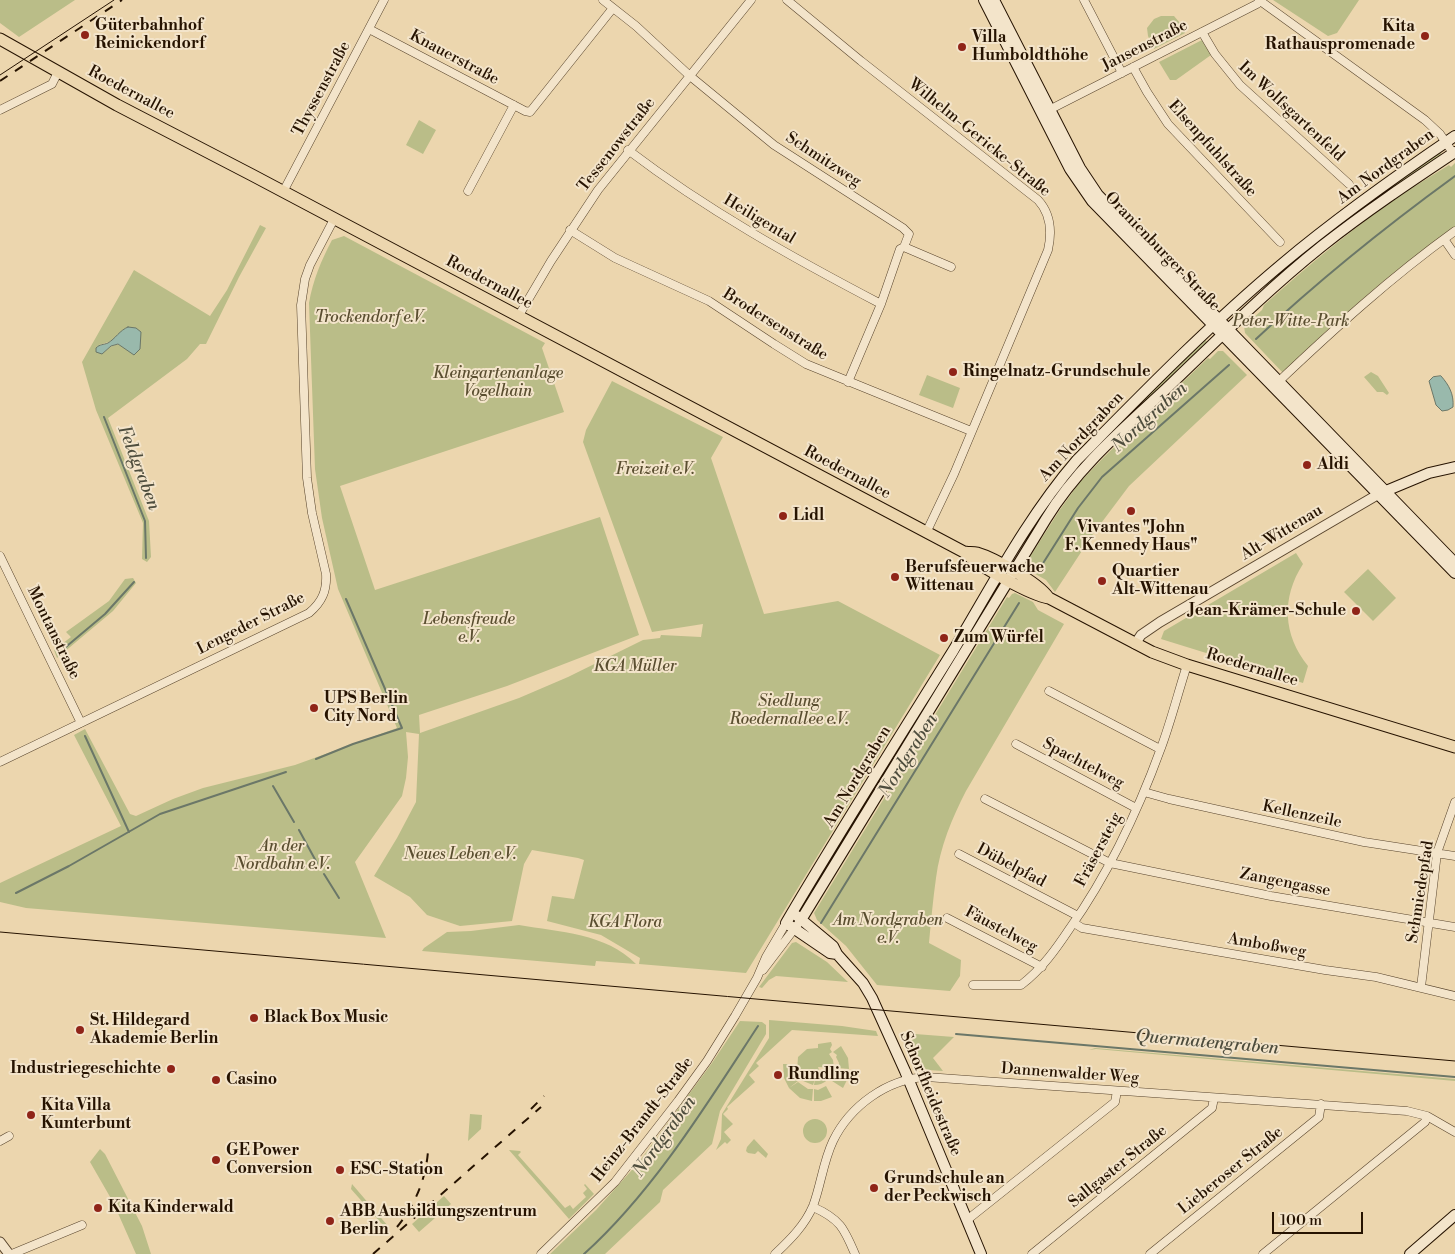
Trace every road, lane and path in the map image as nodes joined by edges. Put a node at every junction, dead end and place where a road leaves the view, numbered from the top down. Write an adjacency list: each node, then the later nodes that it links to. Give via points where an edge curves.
1 (384, 0): 11 (street, Thyssenstraße)
2 (603, 0): 10 (street, Schmitzweg)
3 (739, 0): 9 (street)
4 (787, 0): 42 (street, Wilhelm-Gericke-Straße, via 1038,200 1047,213 1048,250)
5 (984, 0): 20 (main road, Oranienburger Straße)
6 (994, 0): 20 (main road, Oranienburger Straße)
7 (1084, 0): 16 (street)
8 (1259, 0): 12 (street, Jansenstraße, via 1257,4); 22 (street, via 1425,120)
9 (749, 3): 17 (street, Tessenowstraße)
10 (613, 8): 17 (street, Schmitzweg); 18 (street, Knauerstraße, via 528,111)
11 (369, 29): 18 (street, Knauerstraße); 27 (street, Thyssenstraße)
12 (1202, 32): 14 (street, Jansenstraße); 25 (street, Im Wolfsgartenfeld, via 1240,85)
13 (0, 39): 15 (main road, Roedernallee)
14 (1133, 67): 16 (street, Jansenstraße); 32 (street, Elsenpfuhlstraße, via 1168,124)
15 (58, 72): 19 (street, via 52,84); 27 (main road, Roedernallee)
16 (1122, 72): 20 (street, Jansenstraße)
17 (690, 76): 23 (street, Tessenowstraße); 33 (street, Schmitzweg, via 774,145 904,228 909,234)
18 (514, 105): 26 (street)
19 (0, 110)
20 (1046, 112): 38 (main road, Oranienburger Straße, via 1096,192)
21 (1455, 136): 22 (main road, Am Nordgraben)
22 (1446, 142): 24 (street); 38 (main road, Am Nordgraben, via 1327,228)
23 (628, 150): 29 (street, Tessenowstraße); 36 (street, Heiligental, via 731,221)
24 (1454, 152): 39 (main road, Am Nordgraben, via 1302,262)
25 (1349, 184)
26 (468, 191)
27 (284, 192): 28 (main road, Roedernallee)
28 (334, 219): 37 (main road, Roedernallee); 55 (street, Lengeder Straße, via 310,265 301,305 307,470 312,513 326,574 322,599 309,613)
29 (570, 230): 37 (street, Tessenowstraße); 40 (street, Brodersenstraße, via 615,258 709,300 806,364)
30 (1455, 231): 31 (street)
31 (1444, 239): 34 (street); 41 (street, via 1365,303)
32 (1280, 242)
33 (904, 247): 35 (street); 36 (street, via 900,249)
34 (1455, 255)
35 (951, 267)
36 (881, 304): 40 (street)
37 (518, 317): 46 (main road, Roedernallee)
38 (1216, 322): 39 (main road, Oranienburger Straße); 49 (main road, Am Nordgraben, via 1076,460 1044,501)
39 (1225, 332): 41 (main road, Oranienburger Straße); 51 (main road, Am Nordgraben, via 1073,480)
40 (848, 382): 42 (street, Brodersenstraße)
41 (1276, 384): 44 (main road, Oranienburger Straße)
42 (971, 431): 46 (street, Wilhelm-Gericke-Straße)
43 (1455, 467): 44 (main road, Alt-Wittenau, via 1428,473)
44 (1382, 493): 45 (main road, Oranienburger Straße); 52 (street, Alt-Wittenau, via 1160,622 1141,635)
45 (1420, 532): 48 (main road, Oranienburger Straße); 50 (main road, Oranienburger Straße)
46 (926, 533): 49 (main road, Roedernallee, via 973,560)
47 (0, 556): 55 (street, Montanstraße)
48 (1454, 560)
49 (1000, 570): 51 (main road, Roedernallee); 68 (main road, Am Nordgraben)
50 (1455, 573)
51 (1011, 576): 52 (main road, Roedernallee, via 1044,591 1049,598); 70 (main road, Am Nordgraben)
52 (1135, 644): 53 (main road, Roedernallee)
53 (1187, 665): 57 (main road, Roedernallee); 58 (street, Fräsersteig)
54 (1049, 691): 58 (street)
55 (81, 722): 59 (street, Lengeder Straße)
56 (1016, 744): 63 (street, Spachtelweg)
57 (1455, 747)
58 (1160, 750): 60 (street, Fräsersteig)
59 (0, 762)
60 (1144, 792): 63 (street, Fräsersteig); 64 (street, Kellenzeile, via 1319,833)
61 (985, 799): 67 (street, Zangengasse)
62 (1455, 802): 64 (street, Schmiedepfad)
63 (1136, 808): 67 (street, Fräsersteig)
64 (1437, 853): 66 (street, Kellenzeile); 72 (street, Schmiedepfad)
65 (959, 854): 71 (street, Dübelpfad)
66 (1455, 856)
67 (1110, 863): 71 (street, Fräsersteig); 72 (street, Zangengasse)
68 (792, 913): 70 (main road, Schorfheidestraße); 73 (main road, Am Nordgraben)
69 (947, 918): 76 (street, Fäustelweg)
70 (801, 920): 73 (street, Am Nordgraben); 75 (main road, Schorfheidestraße, via 833,946)
71 (1076, 920): 76 (street, Fräsersteig); 78 (street, Amboßweg, via 1082,928)
72 (1429, 924): 74 (street, Zangengasse); 78 (street, Schmiedepfad)
73 (790, 926): 75 (main road, Schorfheidestraße, via 830,953); 80 (street, Am Nordgraben, via 766,957)
74 (1455, 927)
75 (837, 954): 81 (main road, Schorfheidestraße, via 865,986)
76 (1042, 967): 77 (street, Fräsersteig, via 1021,986)
77 (972, 985)
78 (1421, 987): 79 (street, Amboßweg)
79 (1455, 996)
80 (734, 1016): 95 (street, Heinz-Brandt-Straße, via 707,1061 633,1160 615,1182)
81 (908, 1079): 82 (street, Dannenwalder Weg, via 926,1077); 89 (street, Dannenwalder Weg, via 874,1094 847,1119 833,1141); 91 (main road, Schorfheidestraße)
82 (1117, 1091): 83 (street, Dannenwalder Weg); 91 (street, via 1115,1102)
83 (1214, 1098): 84 (street, Dannenwalder Weg); 99 (street, Sallgaster Straße, via 1212,1108)
84 (1321, 1104): 85 (street, Dannenwalder Weg, via 1407,1111); 100 (street, Lieberoser Straße, via 1319,1117)
85 (1427, 1116): 86 (street, Dannenwalder Weg); 101 (street, via 1425,1122)
86 (1455, 1132)
87 (9, 1136): 88 (street)
88 (0, 1141)
89 (813, 1207): 96 (street, Dannenwalder Weg, via 800,1228); 97 (street, via 828,1214 841,1226)
90 (1455, 1215): 102 (main road)
91 (967, 1220): 98 (main road, Schorfheidestraße)
92 (82, 1224): 94 (street)
93 (0, 1242): 94 (street)
94 (10, 1254)
95 (541, 1254)
96 (776, 1254)
97 (855, 1254)
98 (981, 1254)
99 (1032, 1254)
100 (1150, 1254)
101 (1263, 1254)
102 (1410, 1254)

